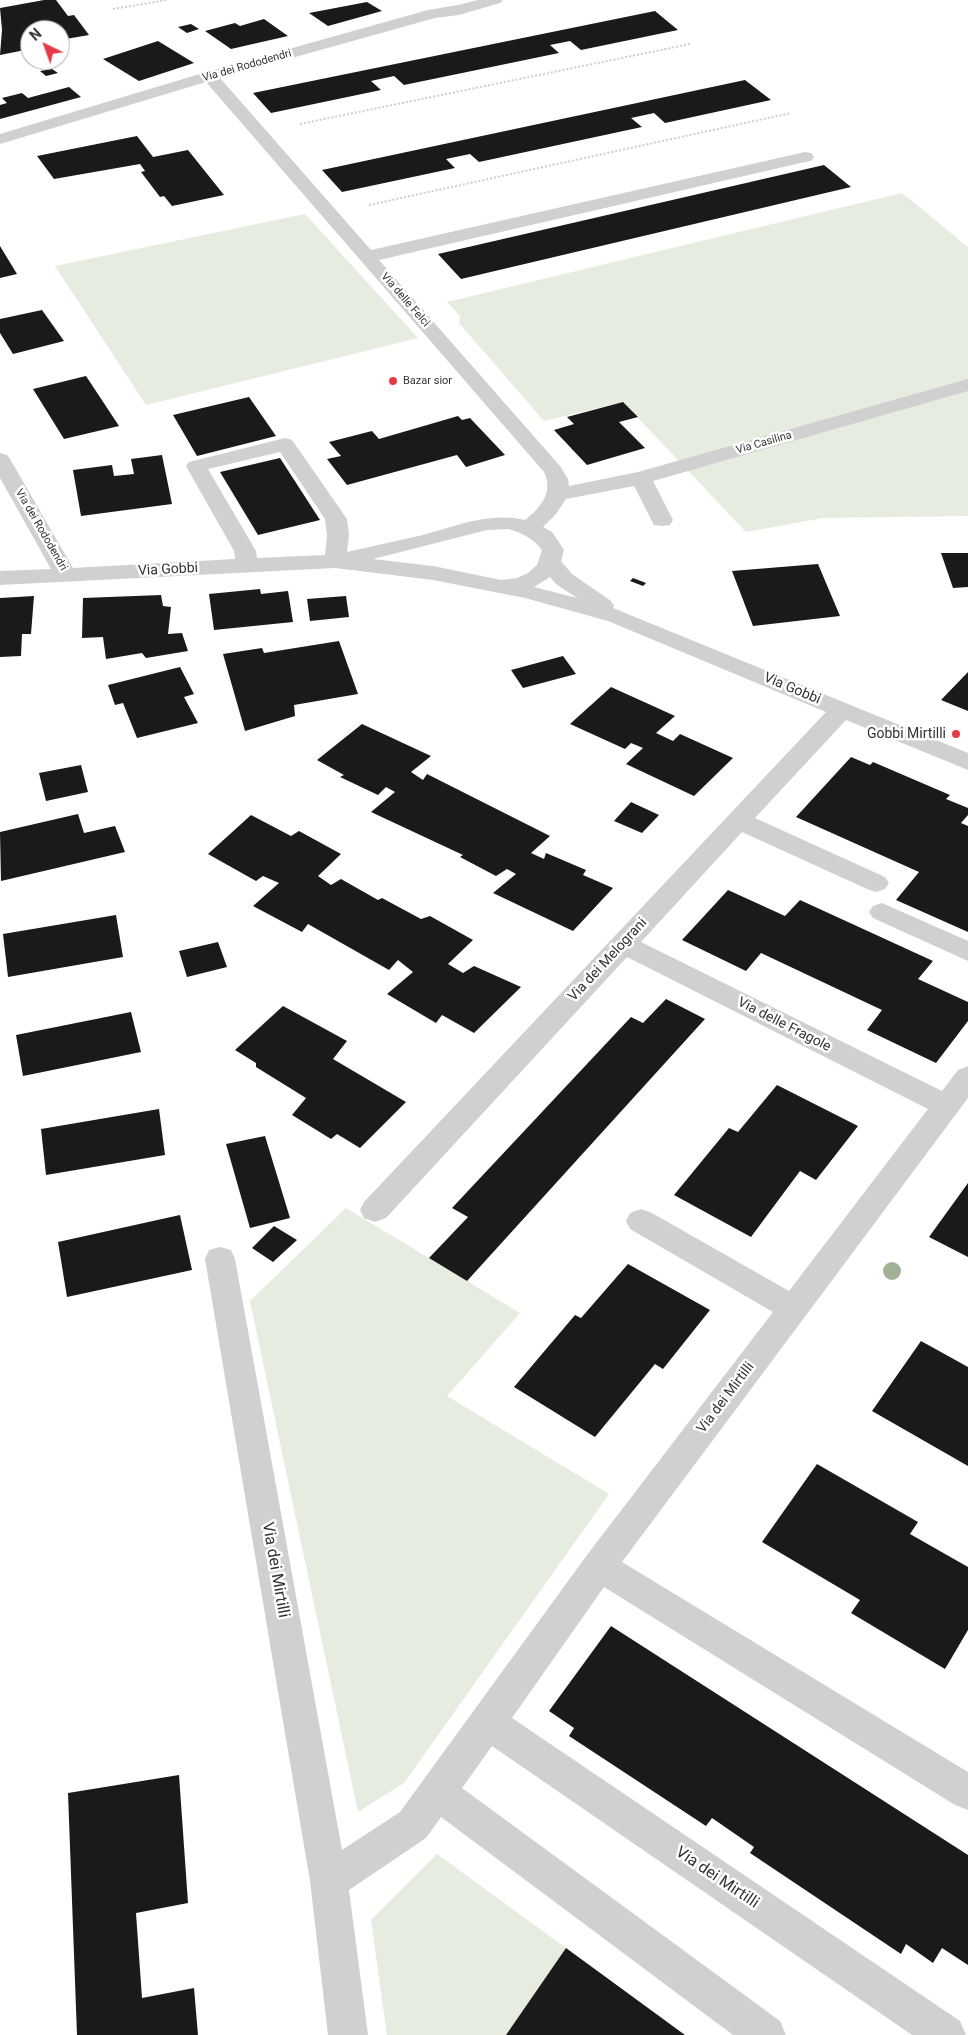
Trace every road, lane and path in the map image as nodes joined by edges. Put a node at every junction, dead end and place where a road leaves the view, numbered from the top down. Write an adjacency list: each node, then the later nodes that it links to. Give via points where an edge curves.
1 (168, 0): 3 (path)
2 (495, 0): 5 (street, Via dei Rododendri)
3 (114, 9)
4 (690, 44): 7 (path)
5 (209, 76): 8 (street, Via dei Rododendri); 11 (street, Via delle Felci)
6 (791, 113): 10 (path)
7 (294, 125)
8 (0, 140)
9 (805, 157): 11 (street)
10 (366, 205)
11 (367, 257): 15 (street, Via delle Felci, via 553,470 559,479)
12 (968, 385): 14 (street, Via Casilina)
13 (0, 458): 22 (street, Via dei Rododendri)
14 (641, 478): 15 (street, Via Casilina); 16 (street)
15 (558, 494): 17 (street, via 542,517)
16 (662, 520)
17 (528, 528): 18 (street, Via Gobbi, via 508,523); 20 (street, Via Gobbi, via 544,537 552,550)
18 (466, 529): 19 (street, Via Gobbi); 24 (street, via 446,548 446,560 453,571)
19 (335, 561): 21 (street, Via Gobbi); 21 (street, via 336,519 285,444 196,466 245,551); 24 (street, Via Gobbi)
20 (550, 564): 24 (street, Via Gobbi, via 542,574 526,582 507,586); 25 (street, Via Gobbi, via 564,579)
21 (247, 566): 22 (street, Via Gobbi)
22 (66, 575): 23 (street, Via Gobbi)
23 (0, 578)
24 (477, 582): 25 (street, Via Gobbi)
25 (616, 616): 26 (street, Via Gobbi)
26 (842, 710): 27 (street, Via Gobbi); 28 (street, Via dei Melograni)
27 (968, 762)
28 (739, 821): 29 (street); 31 (street, Via dei Melograni)
29 (876, 883)
30 (882, 912): 32 (street)
31 (623, 944): 34 (street, Via delle Fragole); 35 (street, Via dei Melograni)
32 (968, 952)
33 (968, 1077): 34 (street, Via dei Mirtilli)
34 (946, 1106): 38 (street, Via dei Mirtilli)
35 (375, 1210)
36 (641, 1221): 38 (street)
37 (220, 1259): 43 (street, Via dei Mirtilli)
38 (793, 1308): 39 (street, Via dei Mirtilli)
39 (599, 1566): 40 (street, Via dei Mirtilli); 42 (street)
40 (488, 1722): 41 (street, Via dei Mirtilli); 46 (street, Via dei Mirtilli)
41 (438, 1792): 43 (street, Via dei Mirtilli, via 414,1825); 45 (street)
42 (968, 1792)
43 (329, 1881): 44 (street, Via dei Mirtilli)
44 (348, 2035)
45 (766, 2035)
46 (946, 2035)

